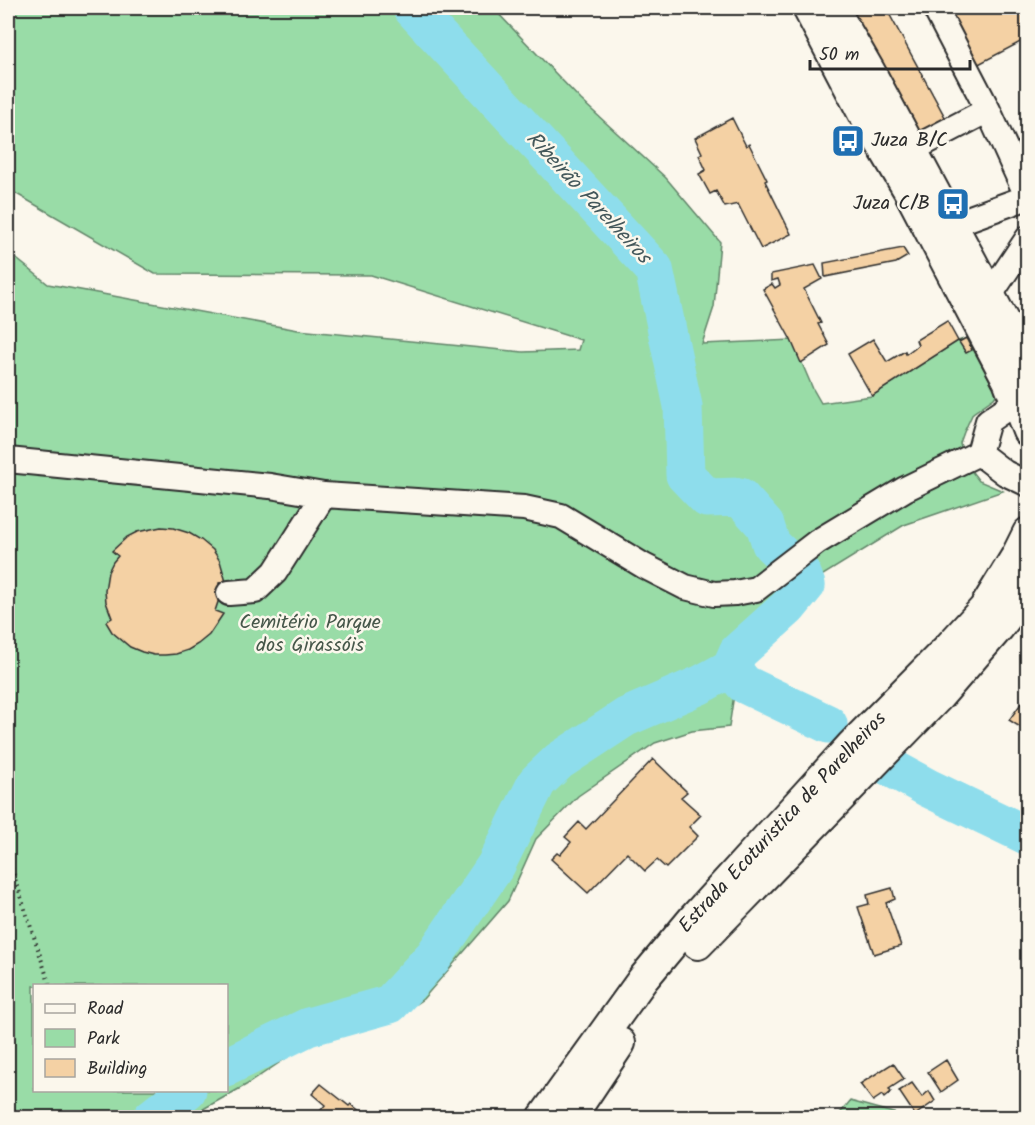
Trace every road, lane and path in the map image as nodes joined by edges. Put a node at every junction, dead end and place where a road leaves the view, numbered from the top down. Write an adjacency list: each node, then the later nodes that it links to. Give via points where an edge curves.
1 (808, 8): 11 (main road, via 1008,380)
2 (833, 8): 5 (main road)
3 (935, 8): 4 (lane)
4 (988, 111): 5 (lane); 6 (lane)
5 (911, 150): 7 (main road)
6 (1027, 198): 7 (lane)
7 (951, 225): 9 (main road)
8 (1028, 238): 9 (lane)
9 (990, 295): 10 (main road)
10 (1028, 367)
11 (1022, 399): 12 (main road); 13 (lane, via 988,421)
12 (1028, 431)
13 (979, 453): 15 (lane, via 1005,473); 16 (lane, via 905,489 817,542 756,589 735,593 714,594 685,587 561,516 524,508)
14 (8, 460): 16 (lane, via 270,486)
15 (1028, 484)
16 (324, 495): 19 (lane, via 275,572 255,591)
17 (1028, 533): 22 (main road, Estrada Ecoturistica de Parelheiros, via 984,609 850,746 693,919 643,980)
18 (1028, 585): 23 (main road, Estrada Ecoturistica de Parelheiros, via 999,627 940,695 695,946 625,1035)
19 (230, 593)
20 (8, 857): 21 (path)
21 (49, 984)
22 (543, 1118)
23 (570, 1118)

